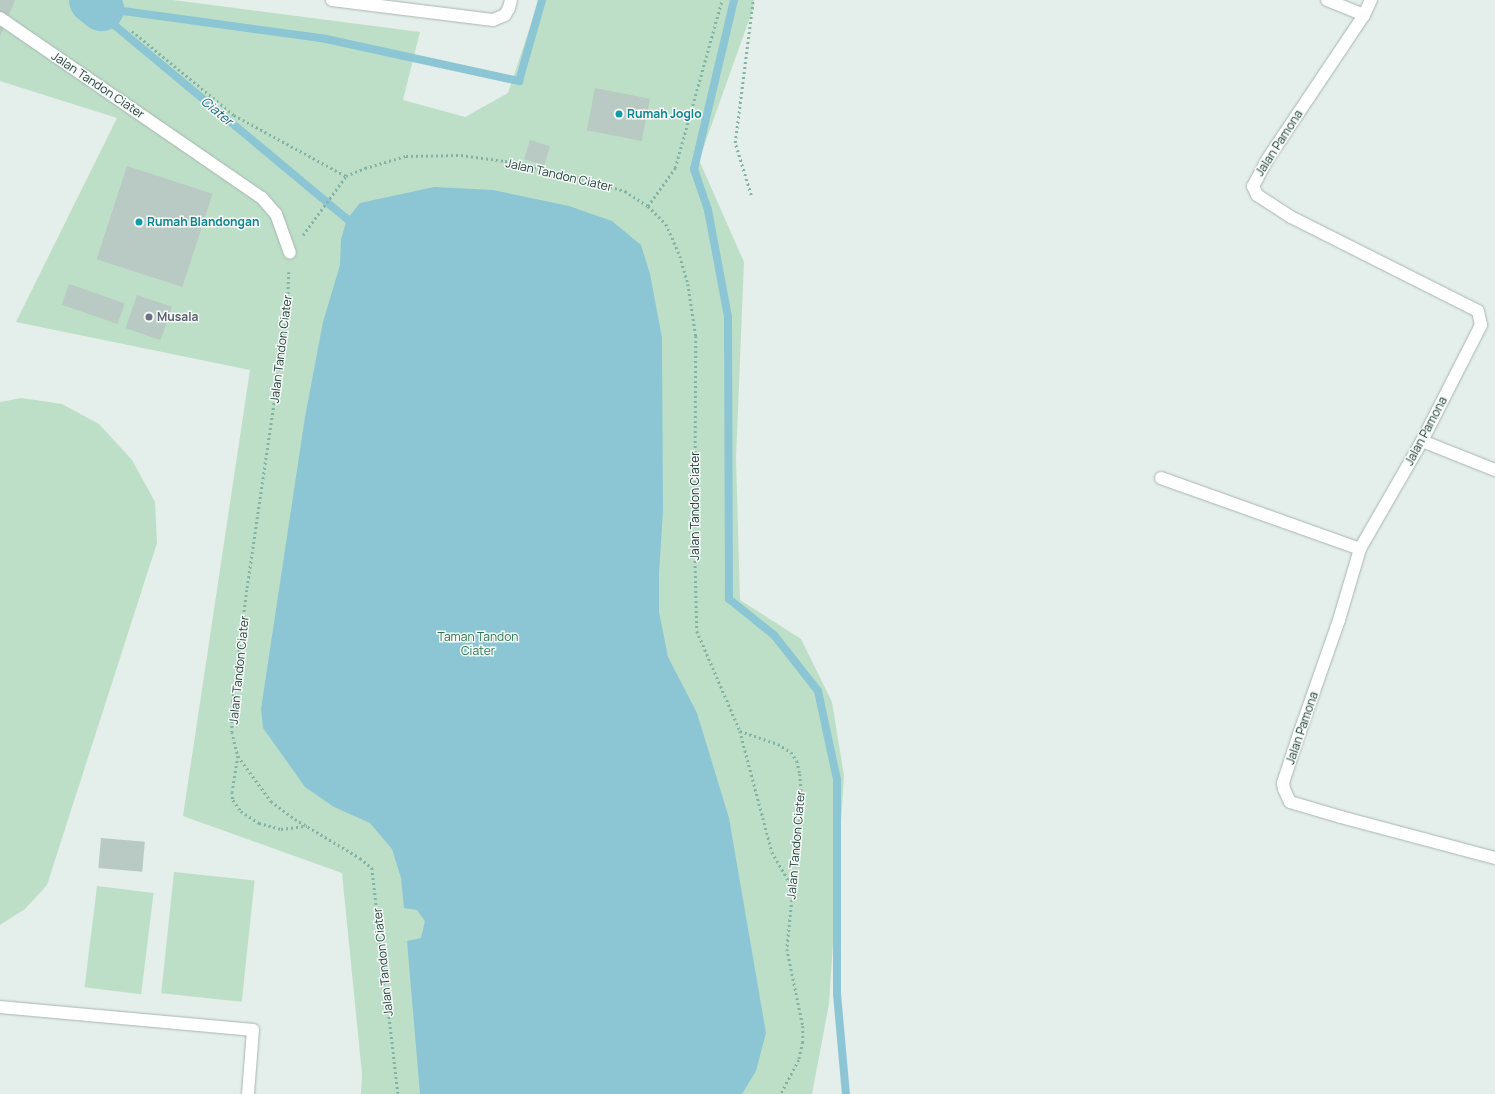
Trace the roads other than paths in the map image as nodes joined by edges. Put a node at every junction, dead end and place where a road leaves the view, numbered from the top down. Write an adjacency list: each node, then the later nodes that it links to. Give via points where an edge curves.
1 (332, 0): 5 (street)
2 (511, 0): 5 (street, via 505,15 492,20)
3 (1327, 0): 6 (street)
4 (1371, 0): 6 (street, Jalan Pamona)
5 (382, 4)
6 (1364, 15): 9 (street, Jalan Pamona, via 1267,160 1253,186 1260,197 1291,217 1478,311 1481,326)
7 (0, 18): 8 (street, Jalan Tandon Ciater, via 262,198 276,214)
8 (290, 253)
9 (1422, 441): 10 (street); 12 (street, Jalan Pamona)
10 (1495, 470)
11 (1161, 478): 12 (street)
12 (1360, 549): 13 (street, Jalan Pamona, via 1284,783 1287,798 1290,802 1341,817)
13 (1495, 858)
14 (0, 1007): 15 (street, via 253,1030)
15 (248, 1094)

